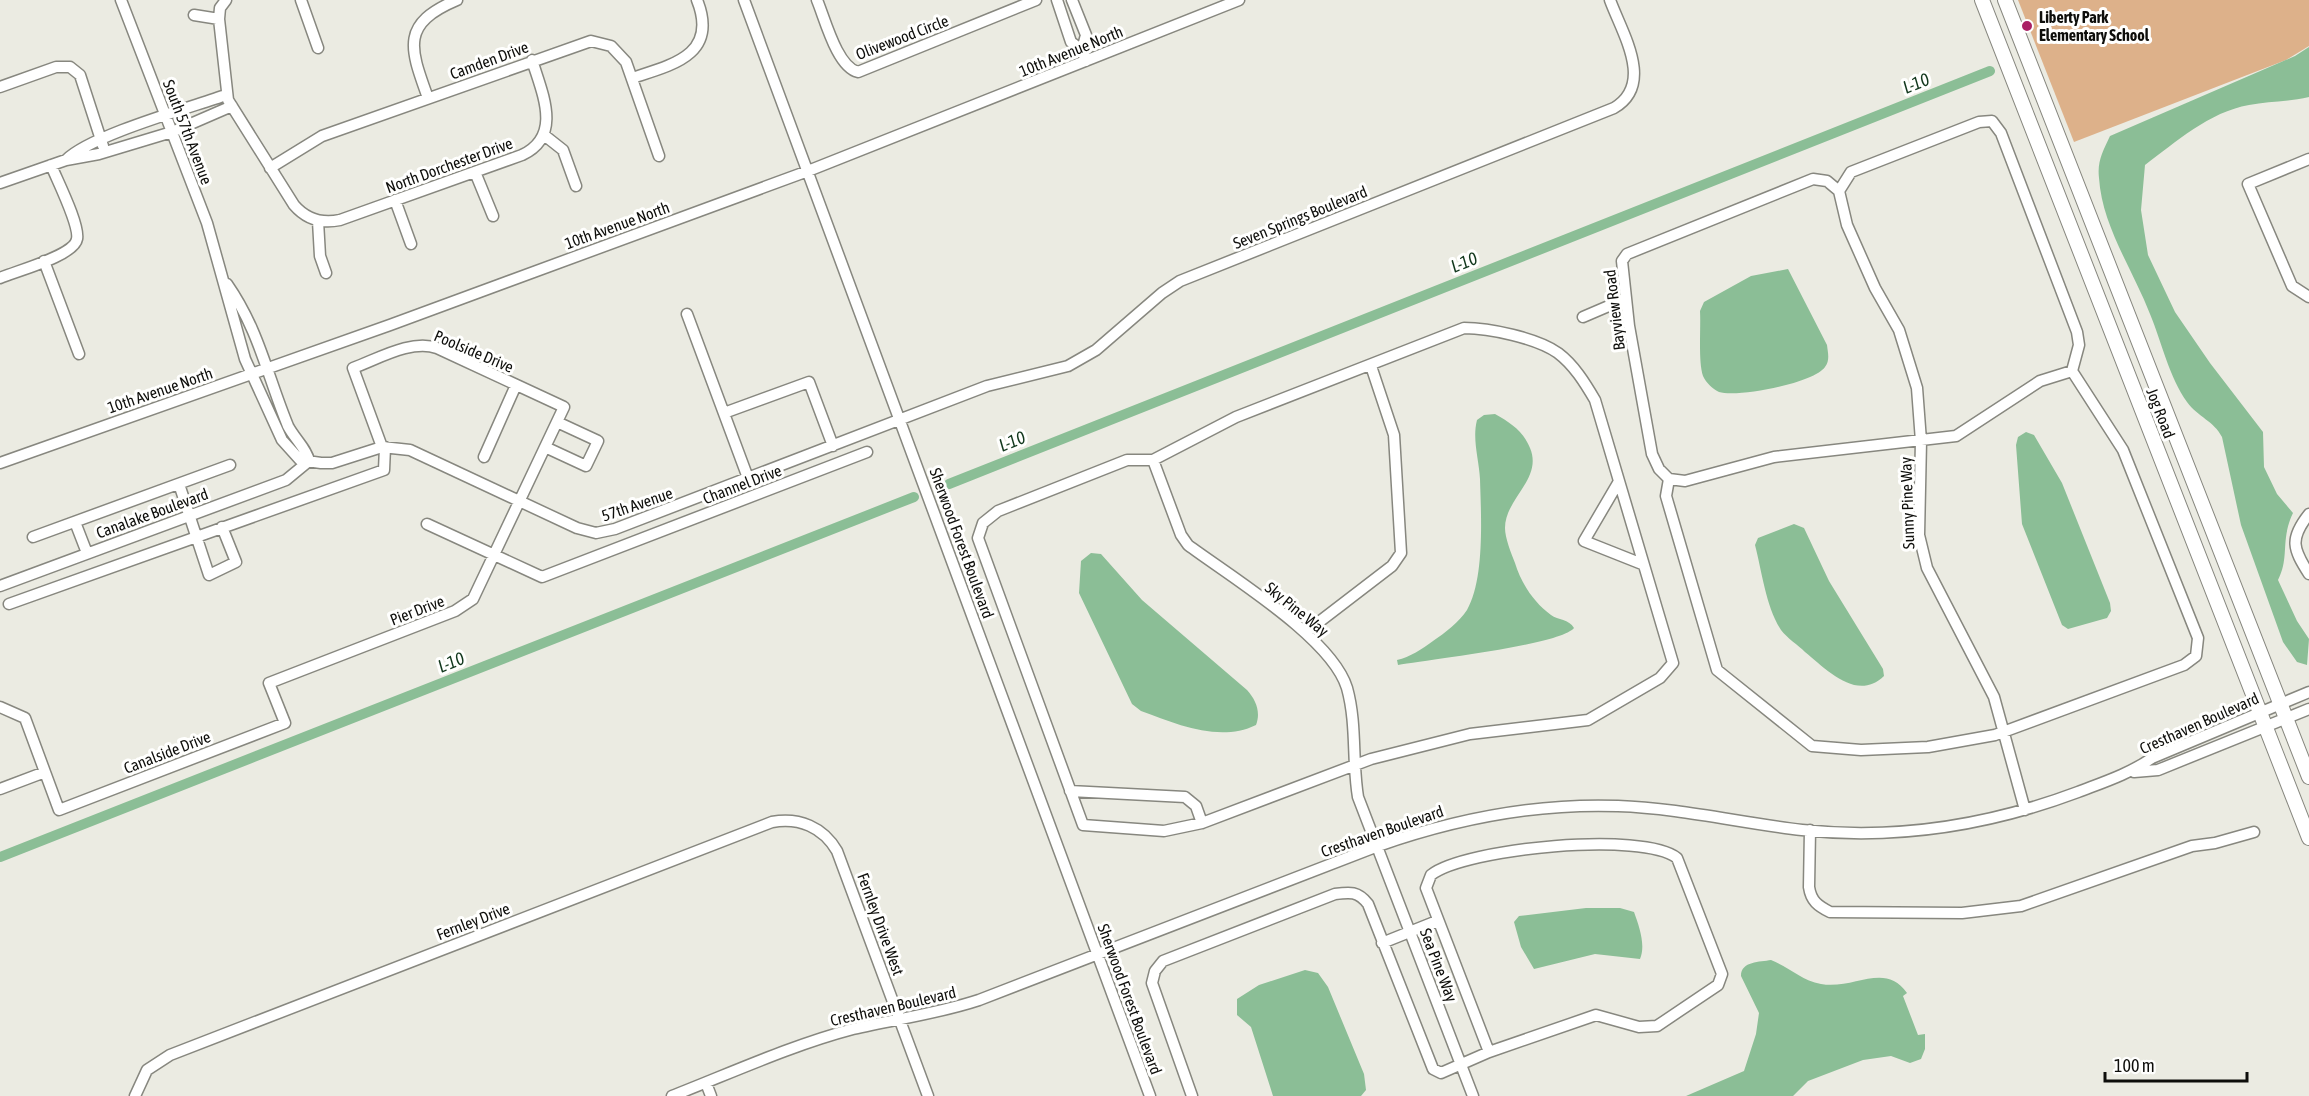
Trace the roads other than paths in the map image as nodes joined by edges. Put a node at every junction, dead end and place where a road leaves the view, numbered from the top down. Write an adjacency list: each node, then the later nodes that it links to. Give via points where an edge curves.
1 (121, 0): 27 (street, South 57th Avenue)
2 (226, 0): 17 (street)
3 (301, 0): 18 (street)
4 (457, 0): 25 (street, via 428,15 415,35 414,57)
5 (697, 0): 22 (street, via 702,27 696,48 671,65)
6 (744, 0): 37 (street, Sherwood Forest Boulevard)
7 (817, 0): 8 (street, Olivewood Circle, via 841,60 858,72)
8 (1036, 0)
9 (1057, 0): 10 (street); 19 (street, via 1071,42)
10 (1065, 0)
11 (1072, 0): 19 (street, via 1086,35)
12 (1239, 0): 21 (street, 10th Avenue North)
13 (1610, 0): 63 (street, Seven Springs Boulevard, via 1636,76 1629,95 1614,108 1180,281 1096,350 1068,366 987,386)
14 (1982, 0): 46 (main road, Jog Road)
15 (2005, 0): 45 (main road, Jog Road)
16 (194, 15): 17 (street)
17 (219, 19): 24 (street)
18 (318, 48)
19 (1082, 50): 21 (street)
20 (532, 60): 22 (street, Camden Drive, via 584,41 598,41 622,56); 25 (street, Camden Drive); 29 (street, via 548,114)
21 (1086, 61): 37 (street, 10th Avenue North)
22 (632, 78): 32 (street, Camden Drive)
23 (0, 87): 30 (street, via 56,67 70,67 80,75)
24 (226, 95): 26 (street); 27 (street)
25 (428, 98): 36 (street, Camden Drive, via 321,136)
26 (232, 106): 28 (street); 36 (street)
27 (165, 116): 28 (street, South 57th Avenue); 30 (street)
28 (172, 132): 31 (street); 50 (street, South 57th Avenue, via 207,223)
29 (544, 135): 38 (street, North Dorchester Drive, via 528,152); 40 (street, via 566,155)
30 (102, 140): 31 (street); 34 (street, via 76,150)
31 (104, 152): 34 (street)
32 (659, 156)
33 (2309, 159): 52 (street, via 2248,184 2292,286)
34 (66, 160): 35 (street)
35 (51, 165): 39 (street); 48 (street, via 78,232 71,250)
36 (270, 168): 44 (street, via 299,210)
37 (808, 171): 58 (street, 10th Avenue North); 63 (street, Sherwood Forest Boulevard)
38 (475, 172): 42 (street, North Dorchester Drive); 43 (street)
39 (0, 183)
40 (576, 186)
41 (1839, 191): 53 (street, Bayview Road, via 1827,181 1814,179 1627,254 1622,261); 59 (street, via 1851,172 1979,122 1992,121 2001,133 2077,332 2079,345); 65 (street, Sunny Pine Way, via 1855,246 1899,330 1911,362)
42 (395, 200): 44 (street, North Dorchester Drive, via 340,220); 47 (street)
43 (493, 216)
44 (318, 221): 49 (street, via 320,256)
45 (2091, 221): 46 (main road); 96 (main road, Jog Road)
46 (2072, 230): 99 (main road, Jog Road)
47 (411, 244)
48 (44, 261): 51 (street); 56 (street)
49 (326, 273)
50 (221, 276): 58 (street, South 57th Avenue, via 261,345); 60 (street, South 57th Avenue)
51 (0, 278)
52 (2309, 297)
53 (1625, 299): 55 (street); 76 (street, Bayview Road, via 1652,454)
54 (687, 314): 62 (street)
55 (1583, 317)
56 (79, 354)
57 (1371, 366): 71 (street, via 1236,417); 77 (street, via 1464,328 1485,328 1557,352 1580,375 1595,400); 93 (street, via 1394,435 1401,553 1392,567)
58 (266, 369): 60 (street, 10th Avenue North); 72 (street, South 57th Avenue, via 288,426)
59 (2072, 371): 65 (street, via 2040,381 1956,436); 102 (street, via 2123,450 2198,638 2196,656 2184,665)
60 (251, 375): 72 (street, South 57th Avenue, via 276,431 300,460); 73 (street, 10th Avenue North)
61 (516, 385): 64 (street, Poolside Drive, via 564,407); 67 (street, Poolside Drive, via 425,345 353,368); 70 (street)
62 (724, 413): 66 (street, via 809,382); 75 (street)
63 (900, 420): 66 (street, 57th Avenue); 119 (street, Sherwood Forest Boulevard)
64 (557, 422): 68 (street); 68 (street, via 598,441 590,458 586,466)
65 (1921, 441): 76 (street, via 1774,457 1685,481); 102 (street, Sunny Pine Way, via 1919,535 1924,560 1983,671)
66 (833, 446): 75 (street, 57th Avenue)
67 (384, 447): 72 (street, 57th Avenue, via 332,463); 79 (street, 57th Avenue, via 410,450); 84 (street, via 384,470)
68 (545, 447): 79 (street)
69 (867, 452): 88 (street, Channel Drive, via 542,578)
70 (484, 457)
71 (1153, 460): 93 (street, Sky Pine Way, via 1188,545); 108 (street, via 1127,460 998,511 984,523 978,538)
72 (309, 461): 81 (street, Canalake Boulevard, via 286,480)
73 (0, 463)
74 (230, 465): 78 (street)
75 (748, 478): 79 (street, 57th Avenue, via 603,532 583,530)
76 (1669, 480): 102 (street, via 1666,496 1717,670 1812,746 1861,750 1928,747)
77 (1618, 483): 89 (street); 89 (street, via 1584,541)
78 (178, 484): 81 (street); 82 (street)
79 (520, 501): 88 (street, Pier Drive)
80 (2309, 514): 90 (street, via 2295,538 2295,552)
81 (189, 515): 86 (street); 87 (street, Canalake Boulevard)
82 (75, 522): 85 (street); 87 (street)
83 (427, 524): 88 (street, Channel Drive)
84 (222, 527): 86 (street); 86 (street, via 236,562 208,574)
85 (33, 537)
86 (197, 537): 92 (street)
87 (87, 553): 91 (street, Canalake Boulevard)
88 (494, 555): 94 (street, Pier Drive, via 477,592 462,608)
89 (1642, 564): 103 (street, via 1673,663 1660,678 1588,720 1470,734 1371,759)
90 (2309, 574)
91 (0, 586)
92 (9, 604)
93 (1306, 632): 103 (street, Sky Pine Way, via 1342,675 1352,711)
94 (269, 683): 104 (street, Canalside Drive, via 285,723 59,810)
95 (2309, 692): 96 (street, Cresthaven Boulevard)
96 (2281, 704): 99 (street, Cresthaven Boulevard); 100 (main road, Jog Road)
97 (0, 707): 104 (street, via 25,718)
98 (2309, 709): 100 (street, Cresthaven Boulevard)
99 (2259, 712): 101 (main road, Jog Road); 105 (street, Cresthaven Boulevard, via 2152,758)
100 (2286, 718): 101 (street, Cresthaven Boulevard); 106 (main road, Jog Road)
101 (2265, 727): 105 (street, Cresthaven Boulevard, via 2158,770); 113 (main road, Jog Road)
102 (2004, 733): 109 (street, Sunny Pine Way)
103 (1353, 768): 110 (street); 115 (street, Sky Pine Way, via 1358,797)
104 (45, 772): 107 (street)
105 (2131, 772): 109 (street, Cresthaven Boulevard)
106 (2309, 777)
107 (0, 789)
108 (1070, 791): 110 (street, via 1185,797 1196,806); 110 (street, via 1083,825 1164,831)
109 (2025, 810): 111 (street, Cresthaven Boulevard, via 1915,830)
110 (1202, 823)
111 (1810, 830): 112 (street, via 1809,887 1817,906 1830,912 1962,913 2021,906 2192,846); 115 (street, Cresthaven Boulevard, via 1619,806 1580,806 1483,816)
112 (2254, 832)
113 (2309, 838)
114 (829, 839): 120 (street, Fernley Drive West, via 840,857); 124 (street, Fernley Drive, via 806,824 772,822 170,1054 152,1065)
115 (1378, 846): 117 (street, Sea Pine Way); 119 (street, Cresthaven Boulevard)
116 (1437, 921): 117 (street); 121 (street); 121 (street, via 1426,888 1431,875 1456,862 1521,848 1612,845 1669,851 1677,858 1722,974 1718,985 1657,1026 1639,1028 1596,1015)
117 (1410, 931): 118 (street); 122 (street, Sea Pine Way)
118 (1383, 943): 122 (street, via 1433,1069 1441,1073); 129 (street, via 1368,904 1352,891 1335,894 1162,961 1152,983)
119 (1098, 954): 120 (street, Cresthaven Boulevard, via 970,1003); 128 (street, Sherwood Forest Boulevard)
120 (900, 1020): 123 (street, Cresthaven Boulevard, via 826,1037); 127 (street, Fernley Drive West)
121 (1489, 1052): 122 (street)
122 (1461, 1065): 130 (street, Sea Pine Way)
123 (706, 1083): 125 (street, Cresthaven Boulevard); 126 (street)
124 (136, 1092)
125 (672, 1096)
126 (711, 1096)
127 (928, 1096)
128 (1150, 1096)
129 (1192, 1096)
130 (1473, 1096)

